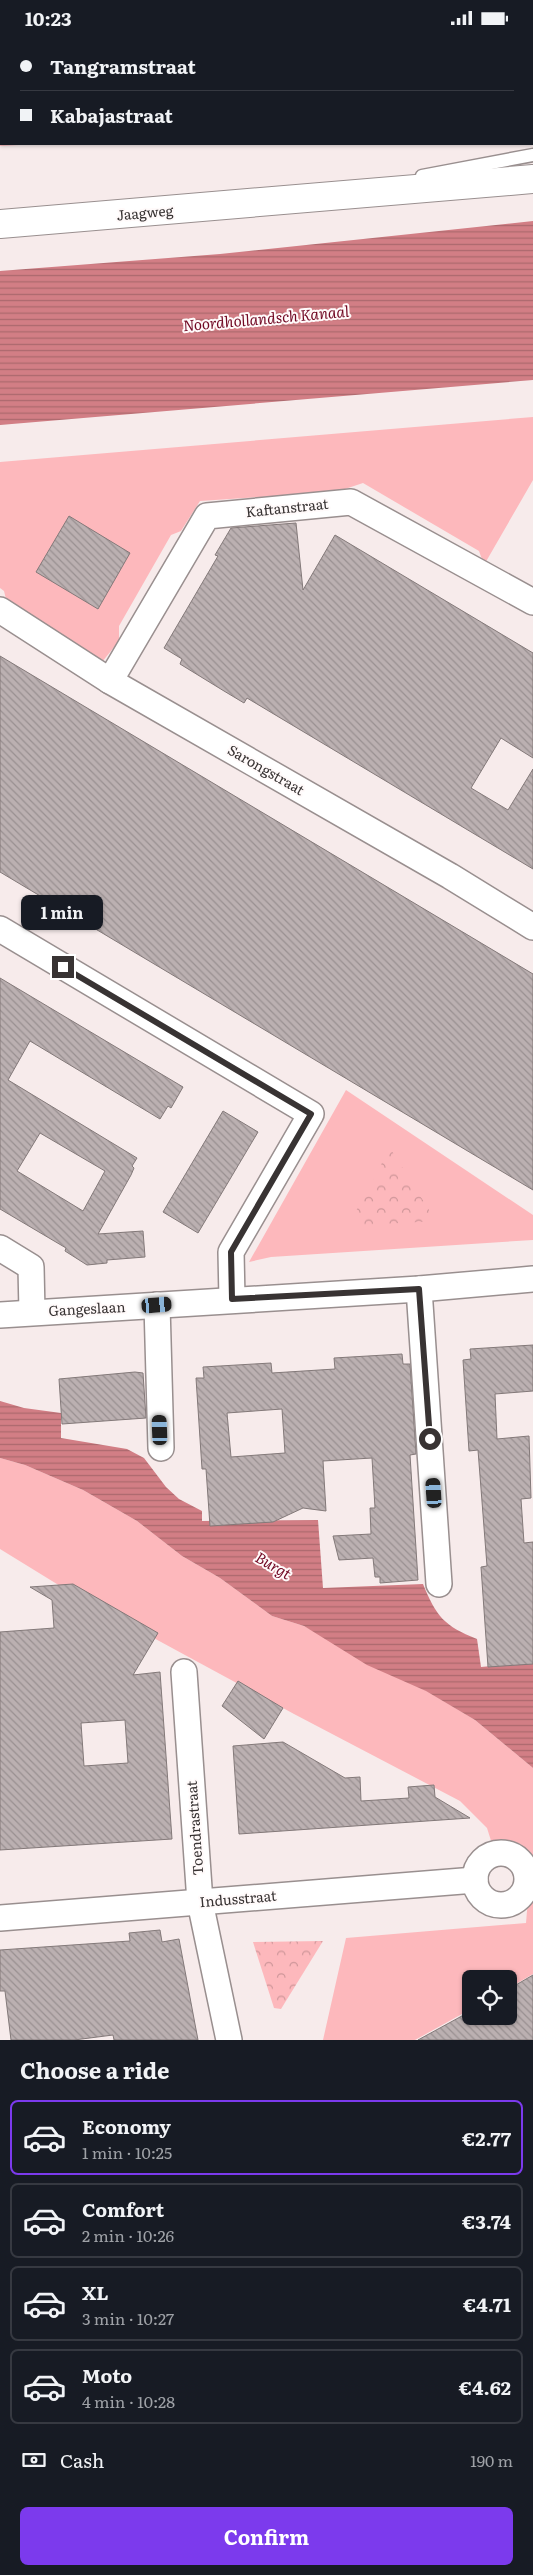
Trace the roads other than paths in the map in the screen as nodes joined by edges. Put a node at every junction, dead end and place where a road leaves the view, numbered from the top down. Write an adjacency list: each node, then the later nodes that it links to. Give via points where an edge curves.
1 (533, 155): 3 (lane, Jaagweg)
2 (533, 179): 3 (main road, Jaagweg)
3 (289, 200): 4 (main road, Jaagweg)
4 (0, 225)
5 (533, 602): 7 (street, Kaftanstraat, via 351,502 207,516)
6 (0, 610): 7 (street, Sarongstraat)
7 (110, 681): 8 (street, Sarongstraat)
8 (533, 927)
9 (0, 929): 13 (street, via 311,1114 231,1252)
10 (0, 1248): 15 (street, via 31,1267)
11 (533, 1279): 12 (street, Gangeslaan)
12 (419, 1289): 13 (street, Gangeslaan); 18 (street)
13 (232, 1299): 14 (street, Gangeslaan)
14 (157, 1305): 15 (street, Gangeslaan); 17 (street)
15 (32, 1312): 16 (street, Gangeslaan)
16 (0, 1315)
17 (161, 1448)
18 (439, 1585)
19 (184, 1672): 21 (street, Toendrastraat)
20 (475, 1880): 21 (street, Indusstraat)
21 (200, 1902): 22 (street, Indusstraat); 23 (street, Toendrastraat)
22 (0, 1918)
23 (229, 2040)

